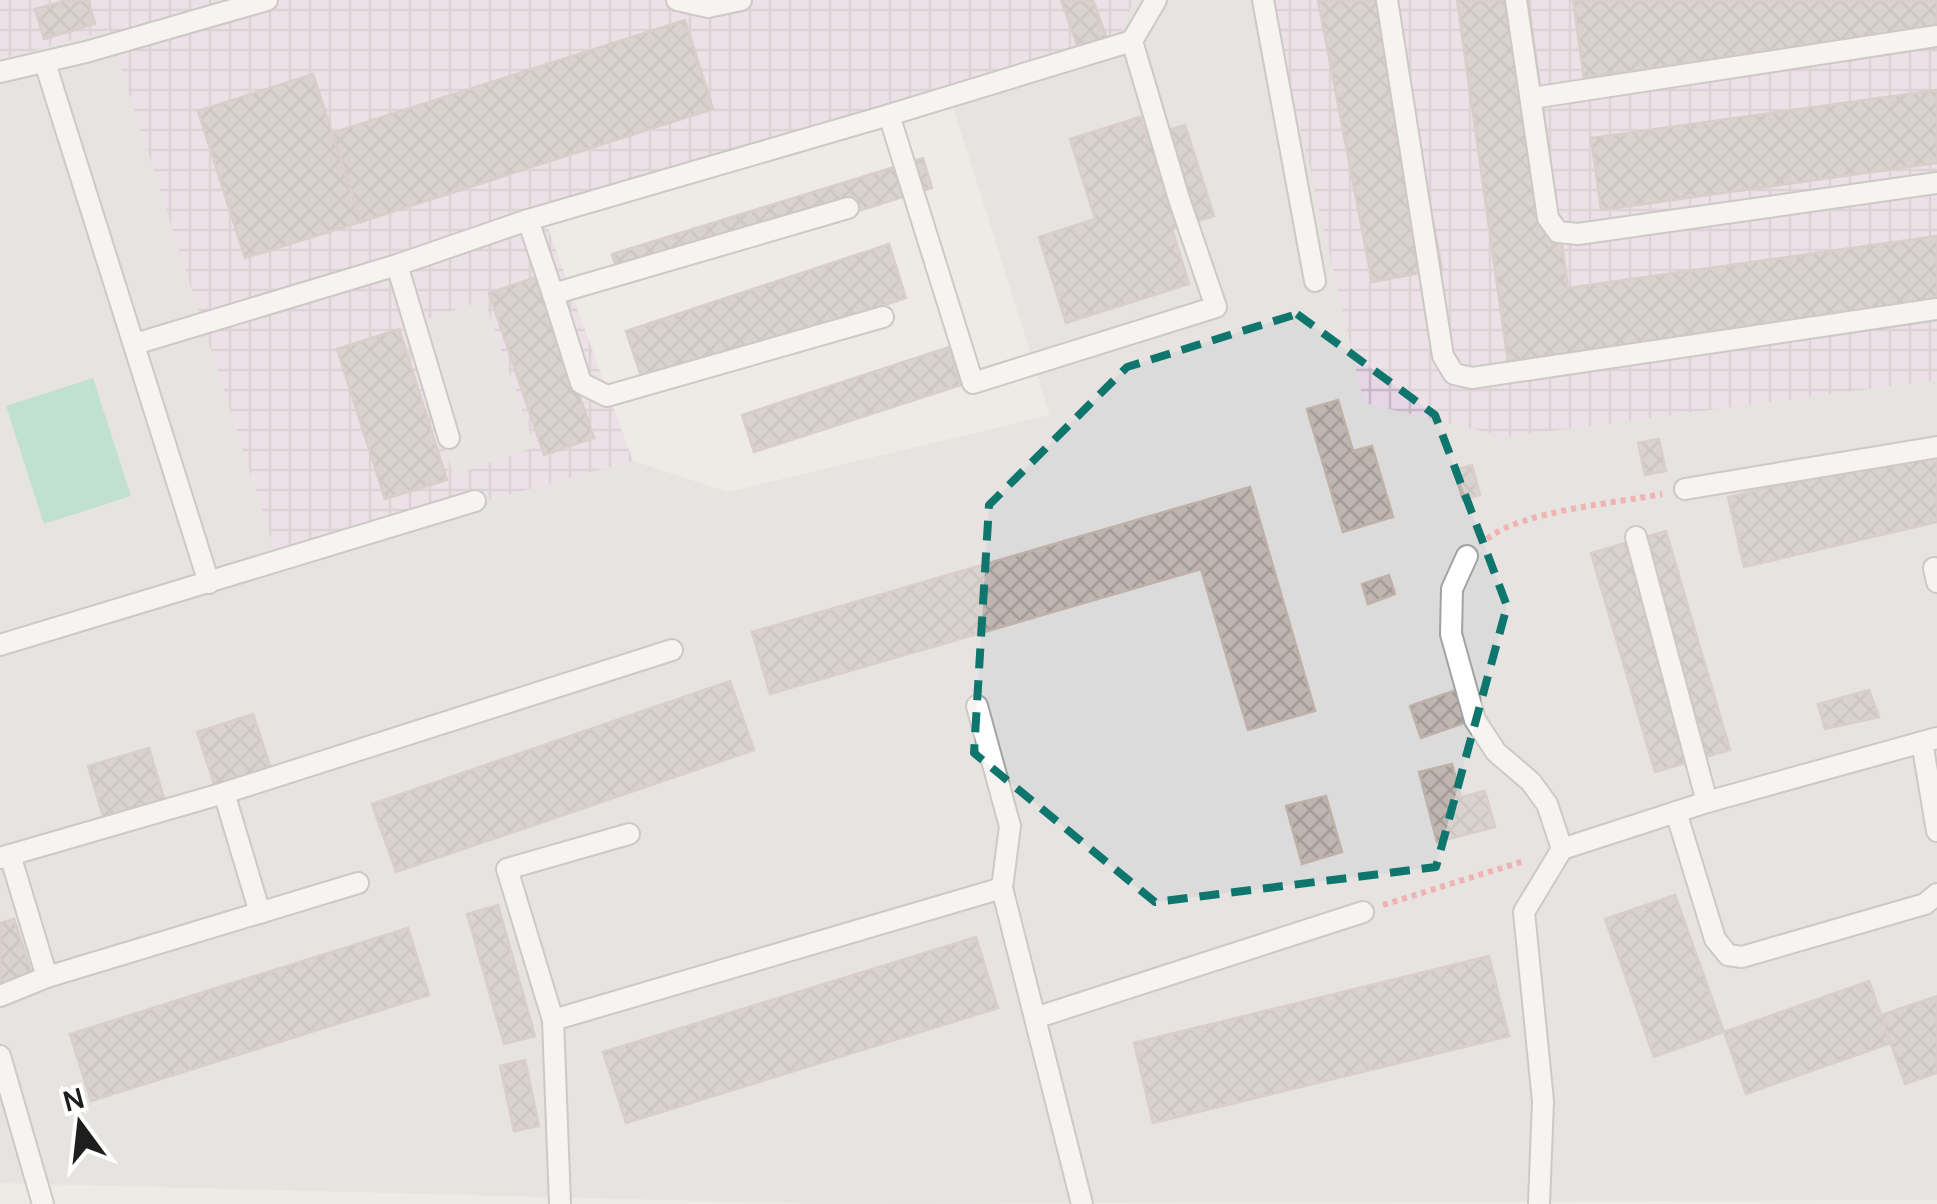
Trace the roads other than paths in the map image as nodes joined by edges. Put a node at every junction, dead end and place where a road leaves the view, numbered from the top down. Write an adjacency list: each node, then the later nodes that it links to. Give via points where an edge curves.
1 (268, 0): 10 (lane)
2 (677, 0): 3 (lane, via 708,7)
3 (741, 0)
4 (1156, 0): 9 (lane)
5 (1263, 0): 18 (lane)
6 (1388, 0): 20 (lane, via 1443,356 1454,374 1472,378)
7 (1516, 0): 12 (lane)
8 (1937, 36): 12 (lane)
9 (1132, 41): 13 (lane); 13 (lane, via 1216,307 973,382)
10 (45, 63): 11 (lane); 22 (lane)
11 (0, 72)
12 (1532, 98): 14 (lane, via 1548,218 1558,232)
13 (889, 114): 16 (lane)
14 (1937, 183)
15 (848, 208): 19 (lane)
16 (528, 220): 17 (lane); 19 (lane)
17 (397, 264): 22 (lane); 23 (lane)
18 (1315, 281)
19 (552, 294): 21 (lane, via 580,383 607,396)
20 (1937, 309)
21 (883, 317)
22 (135, 344): 29 (lane)
23 (449, 438)
24 (1937, 447): 25 (lane)
25 (1685, 489)
26 (475, 501): 29 (lane)
27 (1636, 537): 35 (lane)
28 (1467, 556): 39 (lane, via 1452,589 1451,634 1475,720 1547,804)
29 (209, 583): 30 (lane)
30 (2, 637)
31 (672, 650): 34 (lane)
32 (977, 706): 42 (lane, via 1010,826)
33 (1929, 740): 35 (lane); 37 (lane)
34 (224, 792): 40 (lane); 45 (lane)
35 (1707, 802): 36 (lane)
36 (1676, 812): 39 (lane); 43 (lane, via 1718,946 1728,955 1924,904)
37 (1937, 831)
38 (628, 834): 49 (lane, via 507,869)
39 (1562, 849): 54 (lane, via 1524,912 1542,1101)
40 (5, 857): 46 (lane)
41 (358, 883): 45 (lane)
42 (1002, 888): 48 (lane); 49 (lane)
43 (1937, 894)
44 (1363, 912): 48 (lane)
45 (260, 913): 46 (lane)
46 (47, 977): 47 (lane)
47 (0, 996)
48 (1038, 1017): 53 (lane)
49 (553, 1020): 52 (lane)
50 (0, 1056): 51 (lane)
51 (43, 1204)
52 (560, 1204)
53 (1082, 1204)
54 (1539, 1204)

